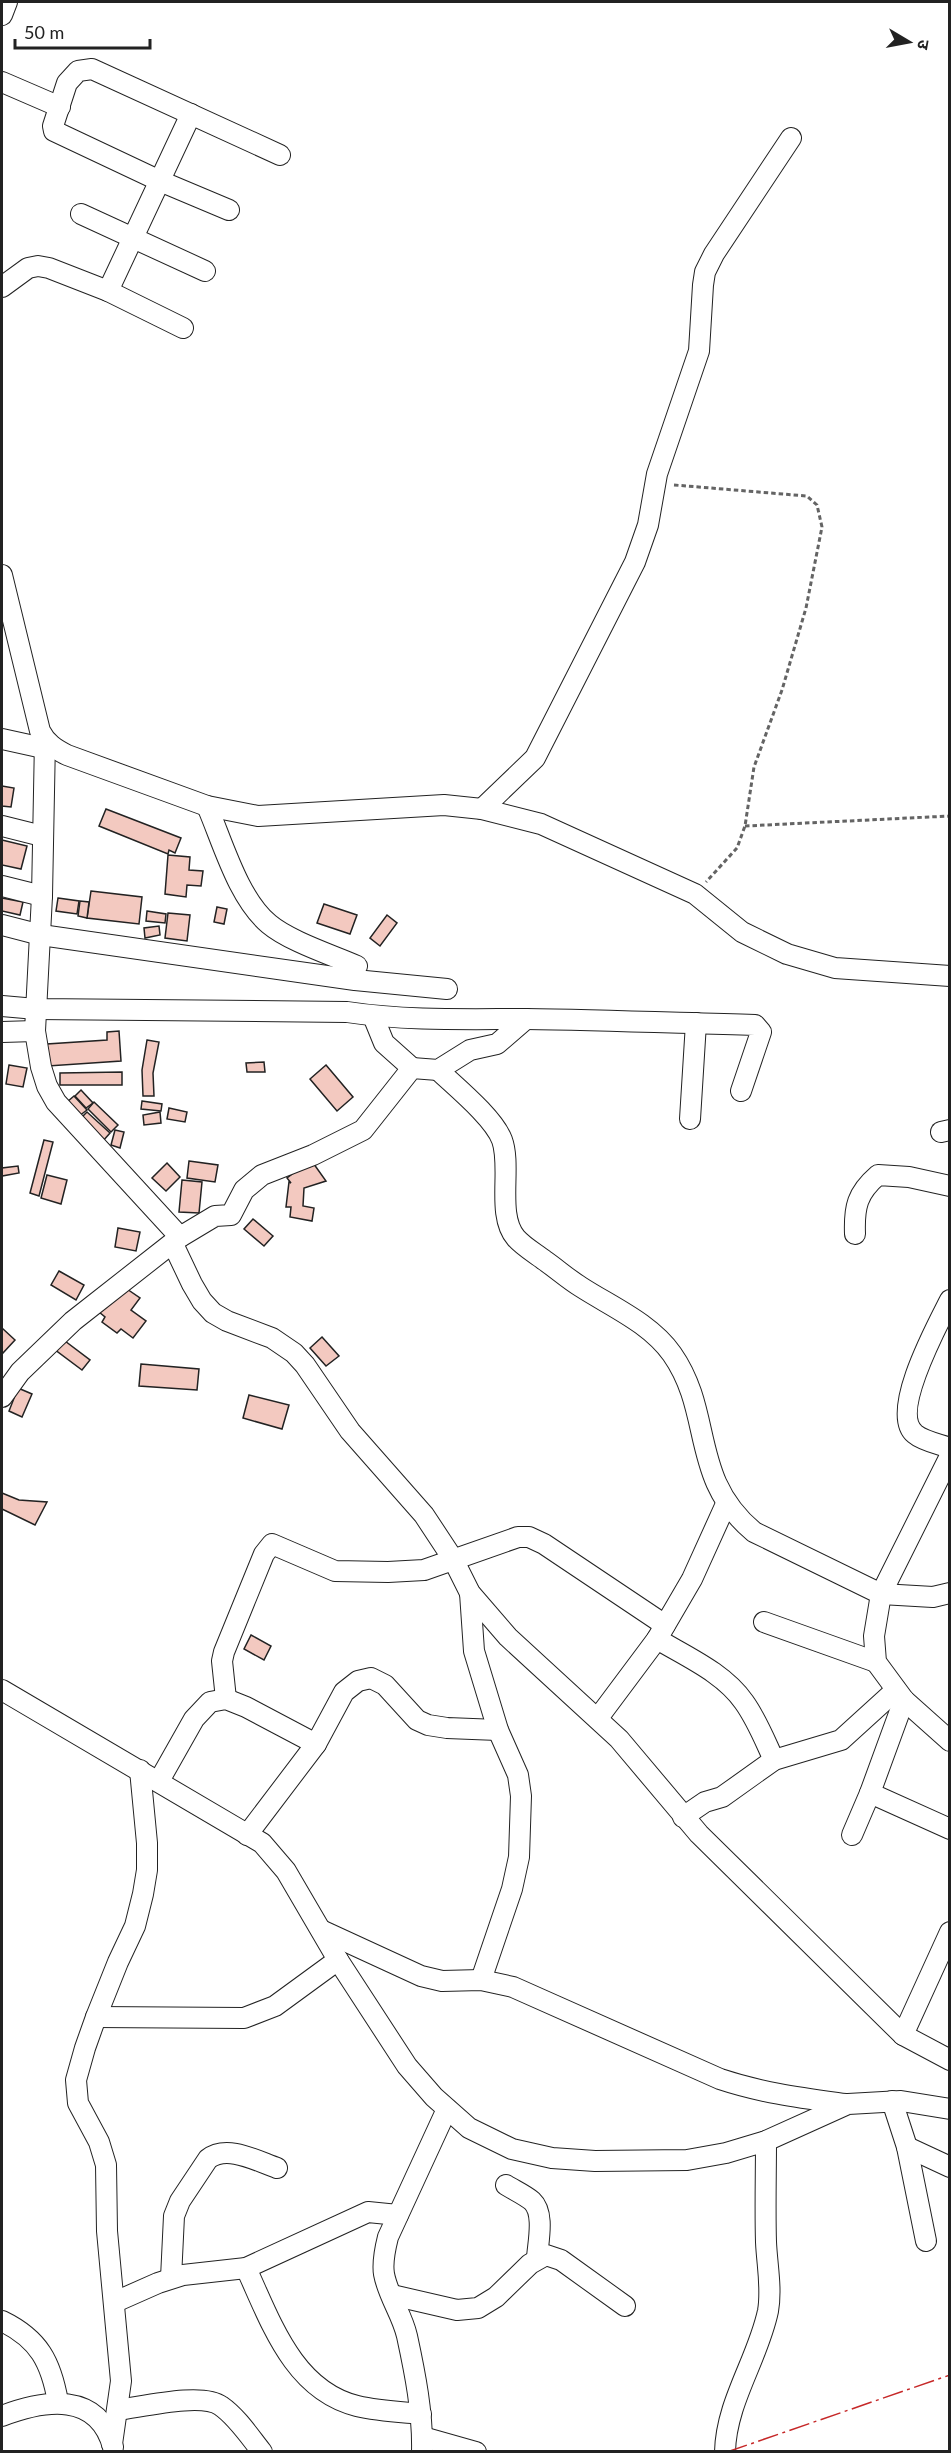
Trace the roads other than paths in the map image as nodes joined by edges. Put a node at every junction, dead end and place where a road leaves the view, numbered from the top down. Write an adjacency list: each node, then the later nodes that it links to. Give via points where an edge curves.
1 (7, 2): 2 (street)
2 (2, 15)
3 (2, 82): 4 (street)
4 (60, 107): 5 (street, via 68,83 78,70 92,69); 8 (street, via 53,126 59,134)
5 (191, 114): 7 (street); 8 (street)
6 (791, 138): 20 (street, via 705,272 699,351 655,484 648,525 635,562 535,758)
7 (280, 155)
8 (160, 181): 9 (street); 11 (street)
9 (229, 210)
10 (81, 214): 11 (street)
11 (133, 239): 12 (street); 14 (street)
12 (205, 271)
13 (2, 286): 14 (street, via 28,268 38,266)
14 (108, 291): 15 (street)
15 (183, 328)
16 (2, 575): 18 (street)
17 (2, 739): 18 (street)
18 (44, 744): 19 (street); 22 (street)
19 (207, 806): 20 (street, via 258,816 444,805); 27 (street, via 252,906 270,925)
20 (482, 809): 28 (street, via 541,824 695,894 742,932 786,954 835,968)
21 (2, 826): 22 (street)
22 (42, 836): 24 (street)
23 (2, 886): 24 (street)
24 (42, 896): 26 (street)
25 (2, 925): 26 (street)
26 (41, 935): 27 (street); 31 (street)
27 (356, 973): 29 (street); 32 (street)
28 (950, 976)
29 (447, 989)
30 (2, 1006): 31 (street)
31 (36, 1009): 32 (street); 36 (street)
32 (347, 1012): 33 (street)
33 (373, 1016): 34 (street); 38 (street, via 384,1043)
34 (526, 1019): 35 (street); 39 (street, via 497,1044 470,1050)
35 (696, 1023): 40 (street, via 755,1025 761,1032); 41 (street)
36 (35, 1031): 37 (street); 44 (street, via 41,1067 56,1102)
37 (2, 1032)
38 (412, 1068): 39 (street); 44 (street, via 363,1130 262,1175 244,1190 231,1215 214,1216)
39 (438, 1070): 49 (street, via 495,1126 503,1142 507,1209 514,1236 580,1287 630,1317 672,1354 687,1382 706,1459)
40 (741, 1091)
41 (690, 1119)
42 (950, 1186): 43 (street, via 878,1175 864,1187 854,1212)
43 (855, 1234)
44 (176, 1240): 46 (street, via 73,1321 20,1372); 50 (street, via 202,1301 227,1322 272,1338 294,1353 350,1431 424,1515)
45 (950, 1300): 47 (street, via 918,1368 906,1410 908,1425 915,1434)
46 (2, 1397)
47 (950, 1448)
48 (950, 1456): 53 (street)
49 (726, 1504): 53 (street, via 754,1532); 55 (street, via 692,1579)
50 (453, 1559): 51 (street); 55 (street, via 518,1537 529,1537 544,1544); 59 (street, via 424,1570 335,1570 272,1544 264,1554 222,1661)
51 (470, 1593): 60 (street, via 521,1651); 61 (street, via 474,1651)
52 (950, 1593): 53 (street, via 933,1597)
53 (881, 1594): 56 (street, via 874,1636)
54 (764, 1622): 56 (street)
55 (661, 1632): 60 (street); 64 (street, via 734,1691 750,1711)
56 (876, 1662): 58 (street)
57 (2, 1690): 65 (street)
58 (900, 1695): 62 (street); 64 (street, via 841,1740); 67 (street)
59 (226, 1699): 63 (street); 66 (street, via 210,1702 194,1719)
60 (598, 1718): 68 (street)
61 (498, 1730): 63 (street, via 428,1725 417,1719 385,1685 371,1678 358,1681 344,1692); 75 (street, via 518,1775 522,1826 512,1888)
62 (950, 1741)
63 (316, 1744): 71 (street)
64 (774, 1760): 68 (street, via 722,1797 705,1802)
65 (140, 1770): 66 (street); 76 (street, via 147,1870 135,1926)
66 (159, 1781): 71 (street)
67 (870, 1793): 69 (street); 70 (street)
68 (683, 1817): 77 (street)
69 (950, 1829)
70 (852, 1834)
71 (247, 1835): 72 (street, via 275,1856)
72 (321, 1930): 74 (street); 75 (street, via 421,1976 442,1981)
73 (950, 1932): 77 (street)
74 (338, 1960): 76 (street, via 275,2006 244,2018); 82 (street, via 407,2066)
75 (481, 1980): 80 (street, via 513,1988 720,2079 776,2095)
76 (96, 2016): 94 (street, via 79,2065 76,2092 104,2155)
77 (903, 2036): 78 (street)
78 (950, 2060)
79 (892, 2101): 80 (street); 81 (street); 84 (street)
80 (848, 2104): 83 (street)
81 (947, 2104)
82 (447, 2109): 83 (street, via 469,2128 504,2145 552,2158 687,2160); 88 (street)
83 (766, 2141): 105 (street, via 768,2309 762,2336 731,2416)
84 (907, 2147): 85 (street); 89 (street)
85 (950, 2167)
86 (277, 2168): 92 (street, via 233,2153 208,2159 174,2216)
87 (506, 2185): 90 (street, via 537,2207)
88 (398, 2215): 91 (street, via 368,2212); 93 (street, via 384,2256 384,2273)
89 (926, 2241)
90 (537, 2258): 93 (street, via 496,2297 478,2308 458,2310); 95 (street, via 546,2255 561,2260)
91 (246, 2268): 92 (street); 99 (street, via 284,2349 317,2385 357,2406)
92 (171, 2278): 94 (street)
93 (392, 2295): 99 (street, via 407,2335)
94 (115, 2302): 98 (street, via 120,2354)
95 (625, 2306)
96 (2, 2321): 97 (street, via 26,2334 45,2356)
97 (58, 2402): 100 (street); 102 (street, via 96,2416)
98 (118, 2410): 102 (street); 103 (street, via 212,2401 228,2412)
99 (421, 2414): 101 (street)
100 (2, 2416)
101 (422, 2444): 104 (street)
102 (113, 2448)
103 (262, 2451)
104 (476, 2451)
105 (725, 2451)

